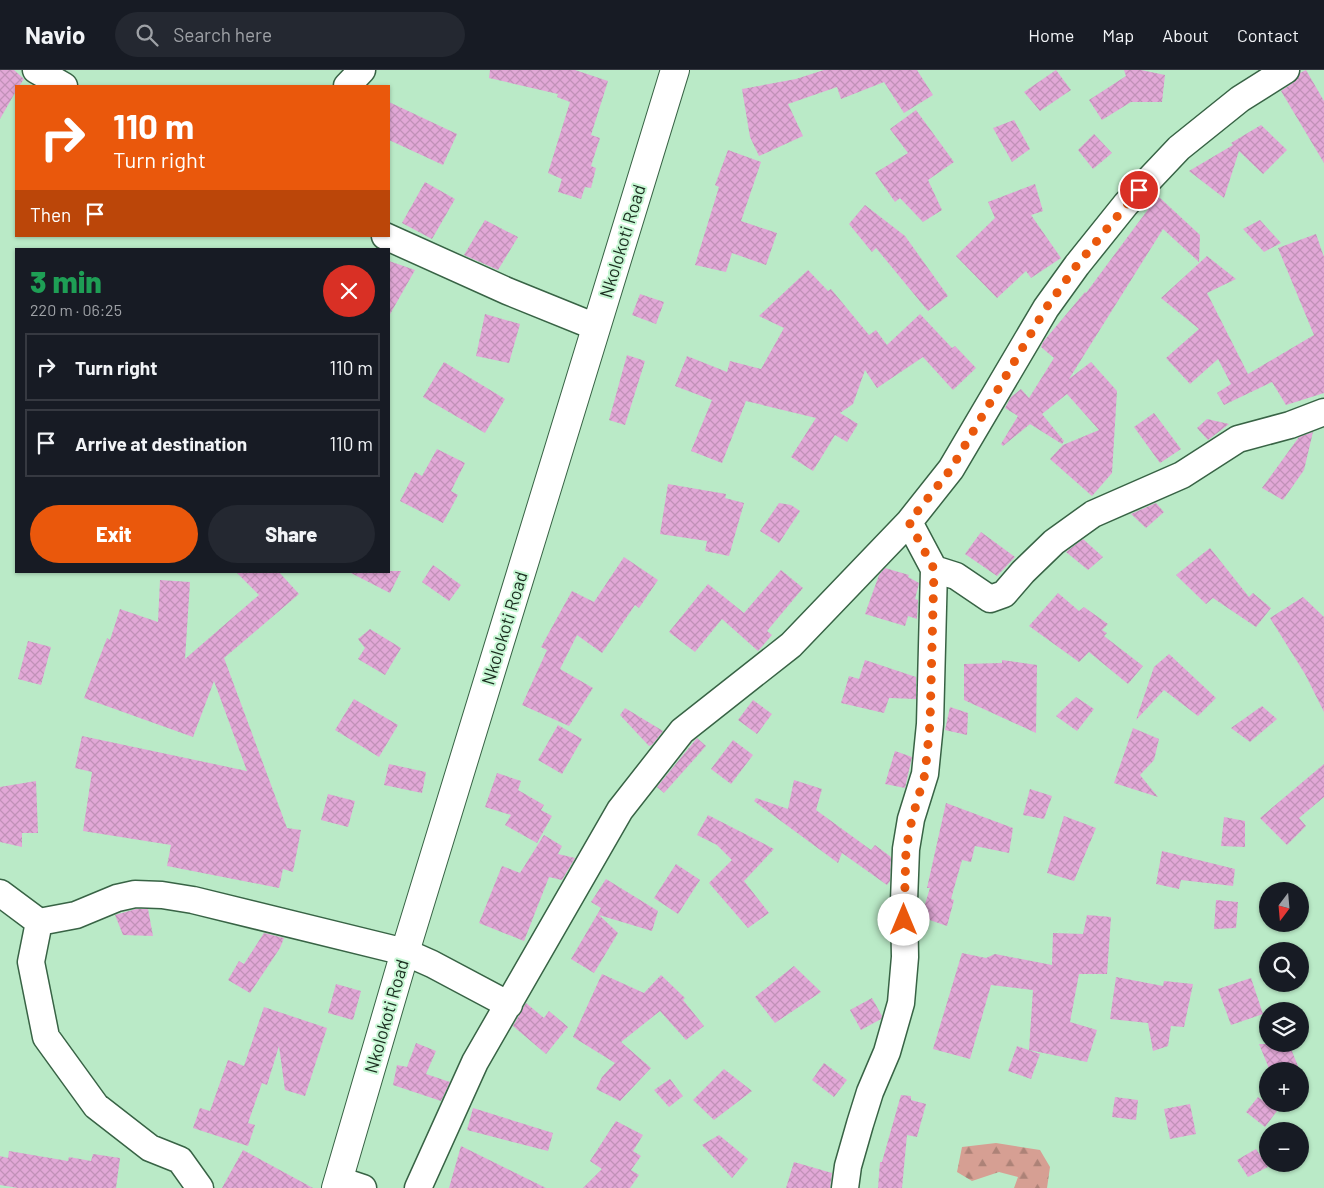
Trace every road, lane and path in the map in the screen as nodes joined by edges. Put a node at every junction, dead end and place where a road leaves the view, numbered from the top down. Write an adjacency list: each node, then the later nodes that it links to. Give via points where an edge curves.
1 (36, 70): 5 (street)
2 (362, 70): 6 (street)
3 (675, 70): 8 (main road, Nkolokoti Road)
4 (1286, 70): 10 (street, via 1240,99 1179,148 1126,204 1046,308 951,469)
5 (62, 85)
6 (348, 85)
7 (387, 237): 8 (street)
8 (596, 327): 14 (main road, Nkolokoti Road)
9 (1324, 412): 11 (street, via 1238,440 1182,475 1093,514 1054,542 997,598 990,599 956,576)
10 (909, 522): 11 (street); 15 (street, via 790,645 682,731 620,810)
11 (934, 569): 19 (street, via 930,724 925,774 906,849 905,957 900,1003 887,1052 860,1124)
12 (0, 893): 13 (street)
13 (39, 922): 14 (street, via 76,915 117,898 136,894 162,895 230,908); 17 (street, via 31,962 46,1037 96,1106 150,1148 180,1160)
14 (405, 952): 15 (street); 16 (main road, Nkolokoti Road)
15 (509, 1005): 18 (street, via 475,1062)
16 (346, 1185)
17 (200, 1188)
18 (418, 1188)
19 (845, 1188)

